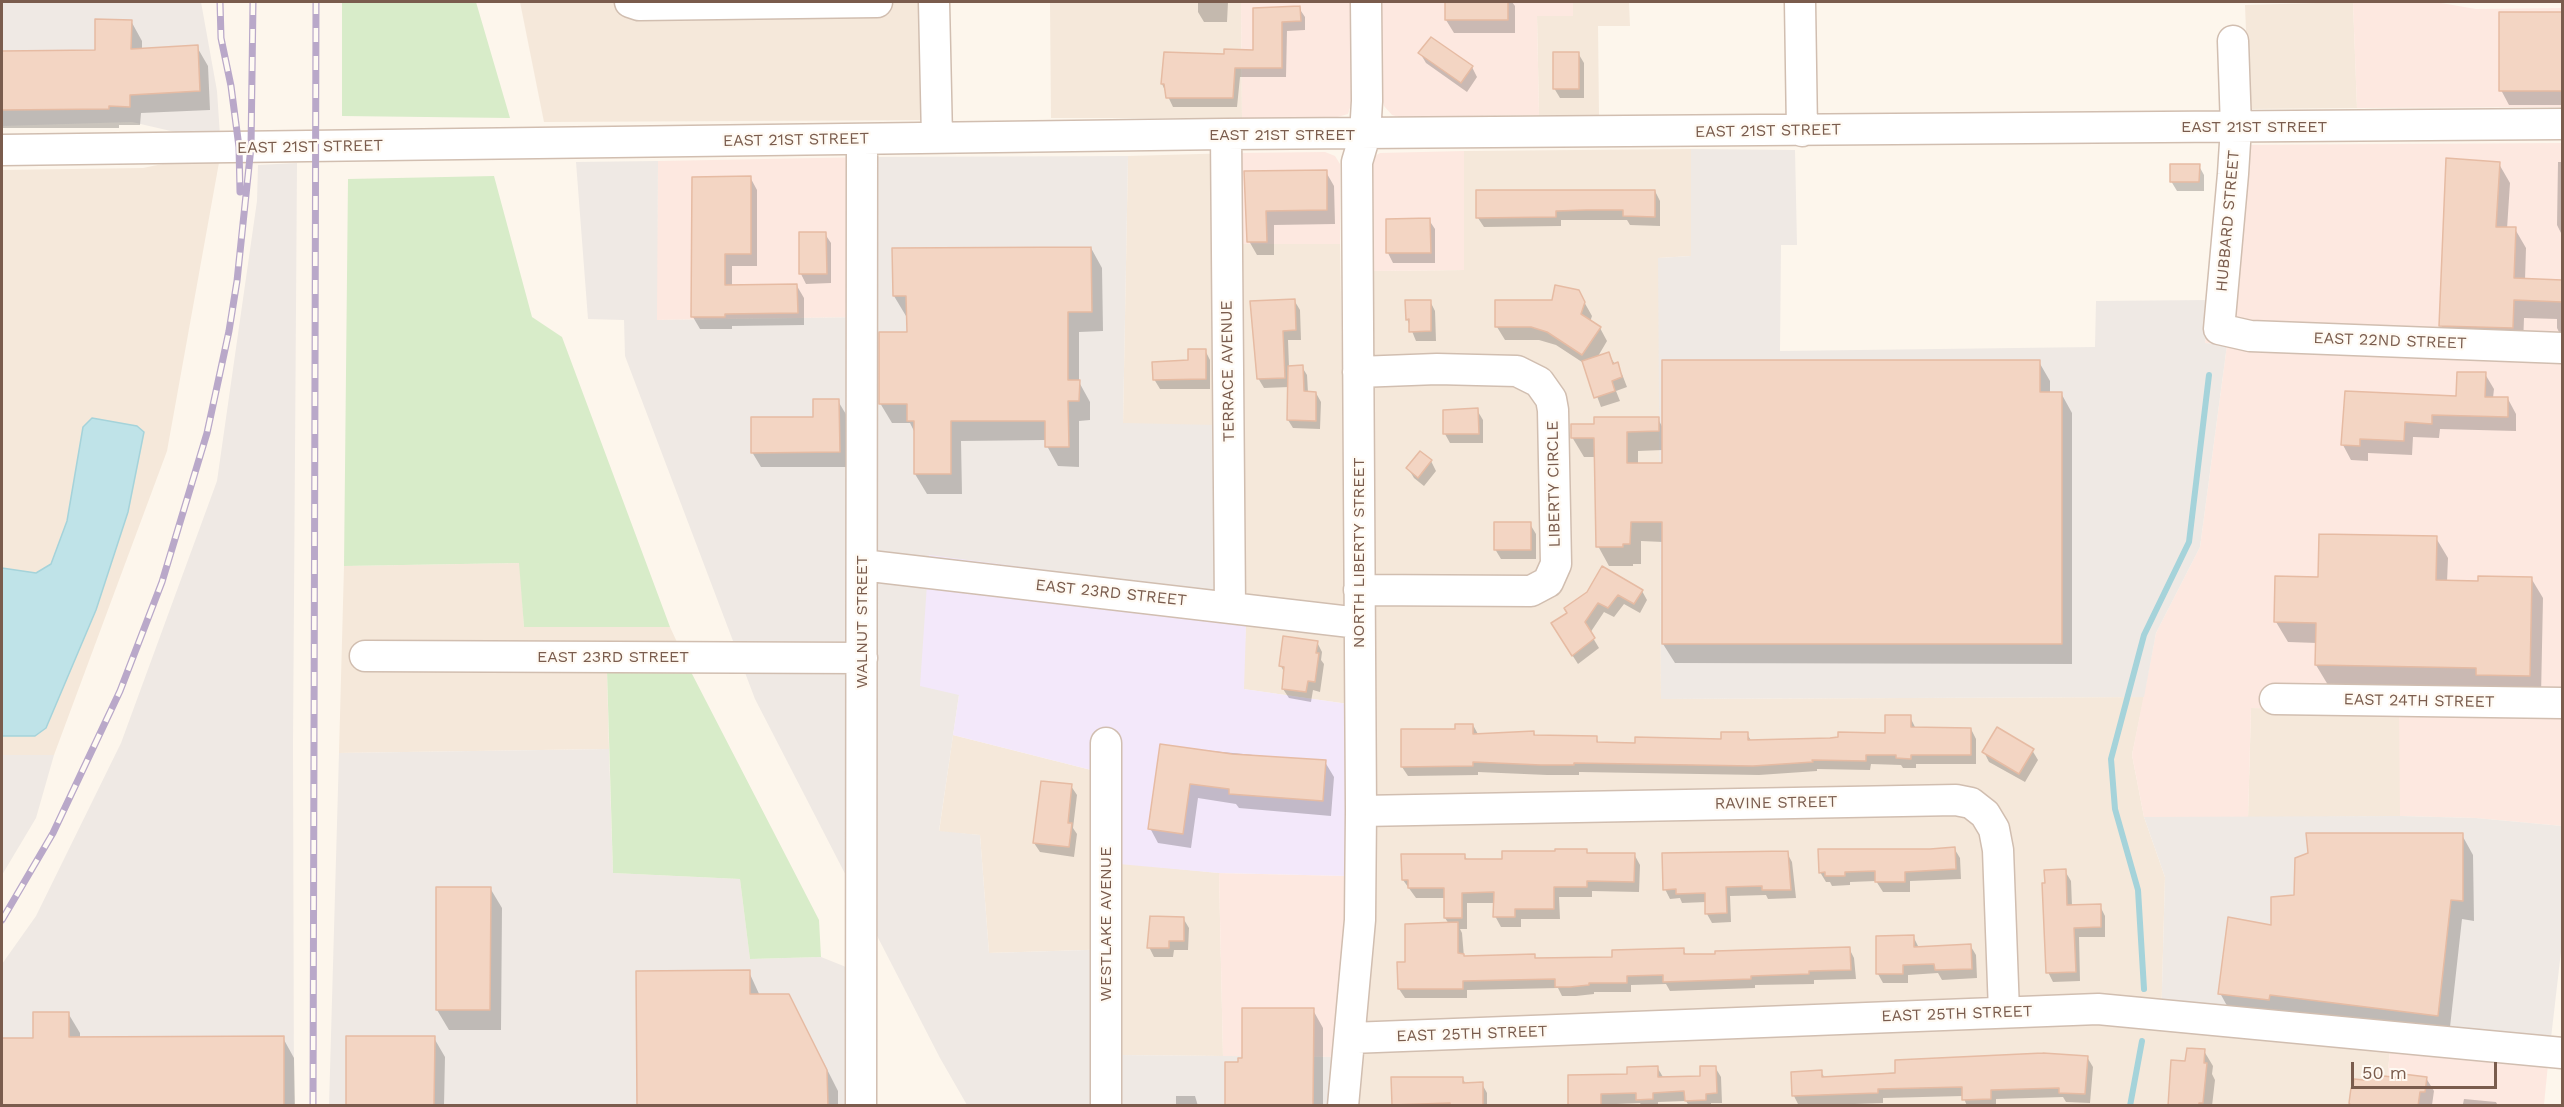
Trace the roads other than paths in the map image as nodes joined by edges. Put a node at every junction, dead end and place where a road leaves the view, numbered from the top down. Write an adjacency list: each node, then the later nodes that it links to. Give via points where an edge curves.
1 (630, 2): 2 (street)
2 (877, 2)
3 (933, 2): 12 (street)
4 (1366, 2): 11 (street, NORTH LIBERTY STREET)
5 (1800, 2): 9 (street)
6 (2233, 41): 8 (street, HUBBARD STREET)
7 (2562, 124): 8 (street, EAST 21ST STREET)
8 (2236, 127): 9 (street, EAST 21ST STREET); 15 (street, HUBBARD STREET)
9 (1802, 130): 11 (street, EAST 21ST STREET)
10 (1226, 134): 11 (street, EAST 21ST STREET); 12 (street, EAST 21ST STREET); 20 (street, TERRACE AVENUE)
11 (1365, 135): 17 (street, NORTH LIBERTY STREET, via 1357,162)
12 (937, 138): 13 (street, EAST 21ST STREET)
13 (862, 139): 14 (street, EAST 21ST STREET); 18 (street, WALNUT STREET)
14 (2, 150)
15 (2219, 328): 16 (street, EAST 22ND STREET, via 2250,336)
16 (2562, 348)
17 (1358, 372): 19 (street, NORTH LIBERTY STREET); 19 (street, LIBERTY CIRCLE, via 1517,371 1539,382 1551,399 1553,410 1556,564 1548,582 1531,591)
18 (862, 565): 20 (street, EAST 23RD STREET); 23 (street, WALNUT STREET)
19 (1359, 590): 21 (street, NORTH LIBERTY STREET)
20 (1230, 607): 21 (street, EAST 23RD STREET)
21 (1359, 623): 27 (street, NORTH LIBERTY STREET)
22 (365, 656): 23 (street, EAST 23RD STREET)
23 (862, 658): 31 (street, WALNUT STREET)
24 (2275, 699): 25 (street, EAST 24TH STREET)
25 (2562, 703)
26 (1106, 743): 32 (street, WESTLAKE AVENUE)
27 (1361, 811): 28 (street, RAVINE STREET, via 1956,800 1971,803 1985,814 1994,829 1998,850); 29 (street, NORTH LIBERTY STREET, via 1360,920)
28 (2004, 1012): 29 (street, EAST 25TH STREET); 30 (street, EAST 25TH STREET, via 2098,1009)
29 (1351, 1038): 33 (street, NORTH LIBERTY STREET)
30 (2562, 1053)
31 (861, 1106)
32 (1106, 1106)
33 (1343, 1106)

